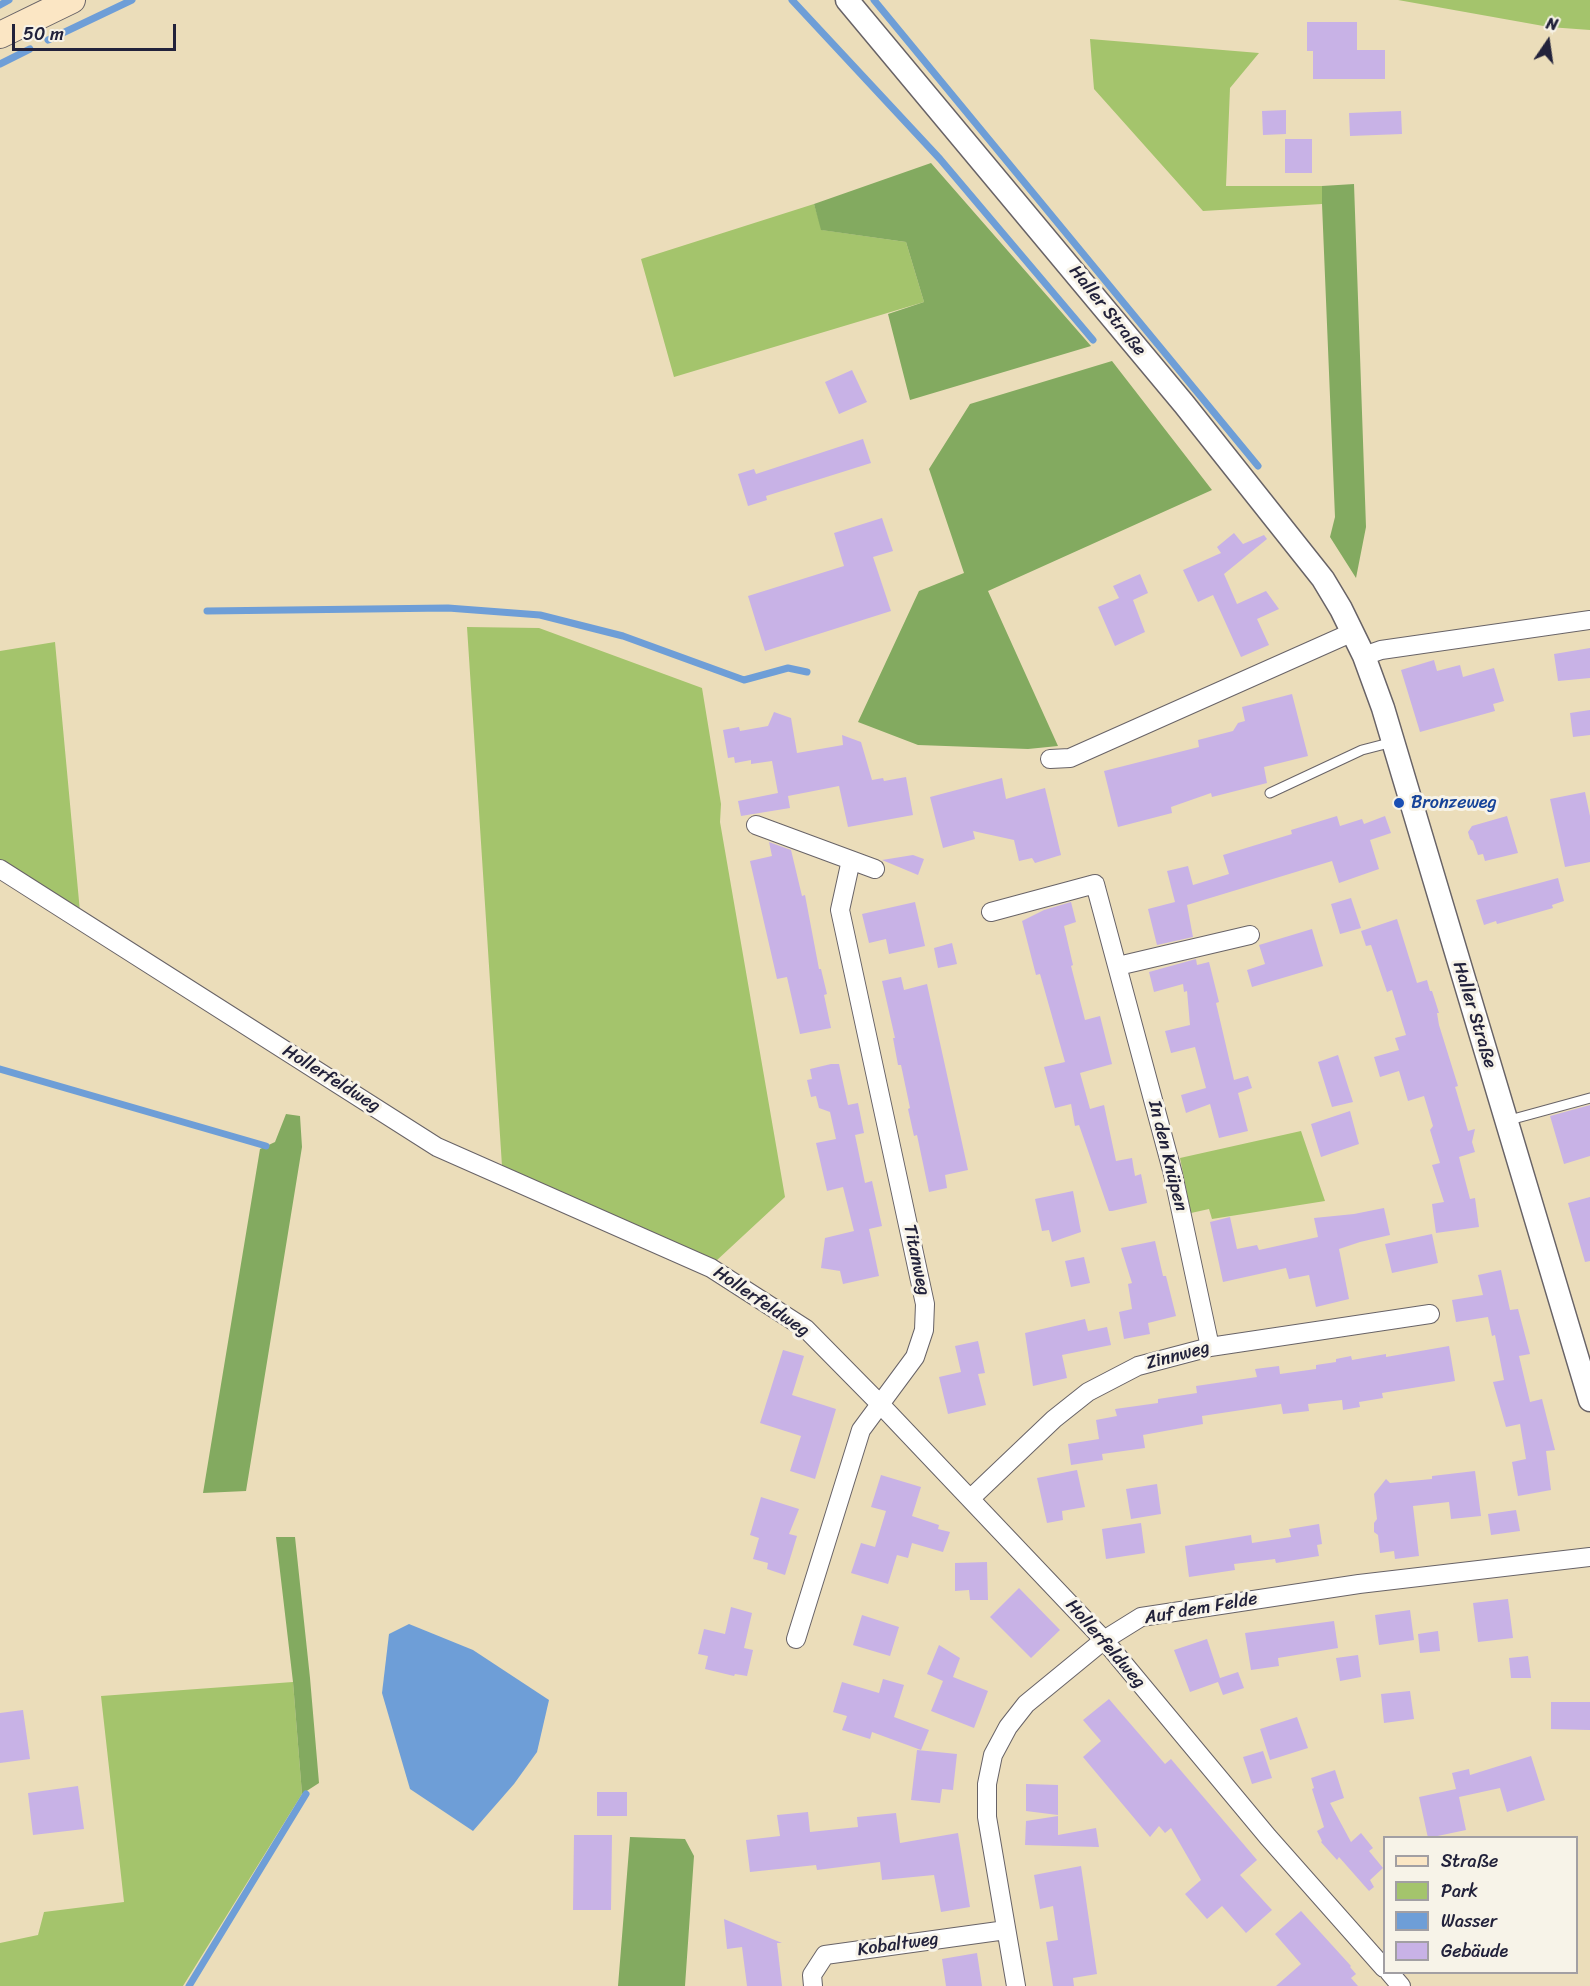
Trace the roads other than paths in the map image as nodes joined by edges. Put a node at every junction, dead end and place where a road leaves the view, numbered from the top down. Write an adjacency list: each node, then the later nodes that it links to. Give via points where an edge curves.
1 (72, 0): 3 (main road)
2 (848, 0): 5 (street, Haller Straße, via 1184,404 1323,579)
3 (0, 35)
4 (1590, 620): 6 (street, via 1381,650)
5 (1353, 632): 6 (street, Haller Straße); 8 (street, via 1070,758)
6 (1364, 656): 7 (street, Haller Straße)
7 (1393, 742): 9 (lane, via 1362,750); 18 (street, Haller Straße)
8 (1050, 759)
9 (1270, 793)
10 (756, 825): 11 (street)
11 (851, 860): 12 (street); 22 (street, Titanweg, via 840,910 925,1304 924,1330 915,1357)
12 (875, 868)
13 (0, 869): 22 (street, Hollerfeldweg, via 437,1147 711,1268 806,1329)
14 (991, 912): 16 (street, In den Knüpen, via 1095,884)
15 (1250, 935): 16 (street)
16 (1118, 966): 20 (street, In den Knüpen, via 1173,1174)
17 (1590, 1098): 18 (lane)
18 (1506, 1121): 21 (street, Haller Straße, via 1579,1351)
19 (1430, 1314): 20 (street, Zinnweg)
20 (1210, 1347): 23 (street, Zinnweg, via 1138,1366 1088,1392 1053,1419)
21 (1590, 1400)
22 (880, 1404): 23 (street, Hollerfeldweg); 25 (street, Titanweg, via 861,1430)
23 (971, 1498): 26 (street, Hollerfeldweg)
24 (1590, 1557): 26 (street, Auf dem Felde, via 1359,1584 1141,1617)
25 (796, 1639)
26 (1104, 1640): 27 (street, Auf dem Felde, via 1026,1704 993,1755 987,1784 987,1817); 28 (street, Hollerfeldweg, via 1268,1837)
27 (1006, 1929): 30 (street, Kobaltweg, via 825,1955 812,1975); 31 (street, Auf dem Felde)
28 (1383, 1967)
29 (1391, 1974): 32 (street)
30 (813, 1986)
31 (1016, 1986)
32 (1401, 1986)

